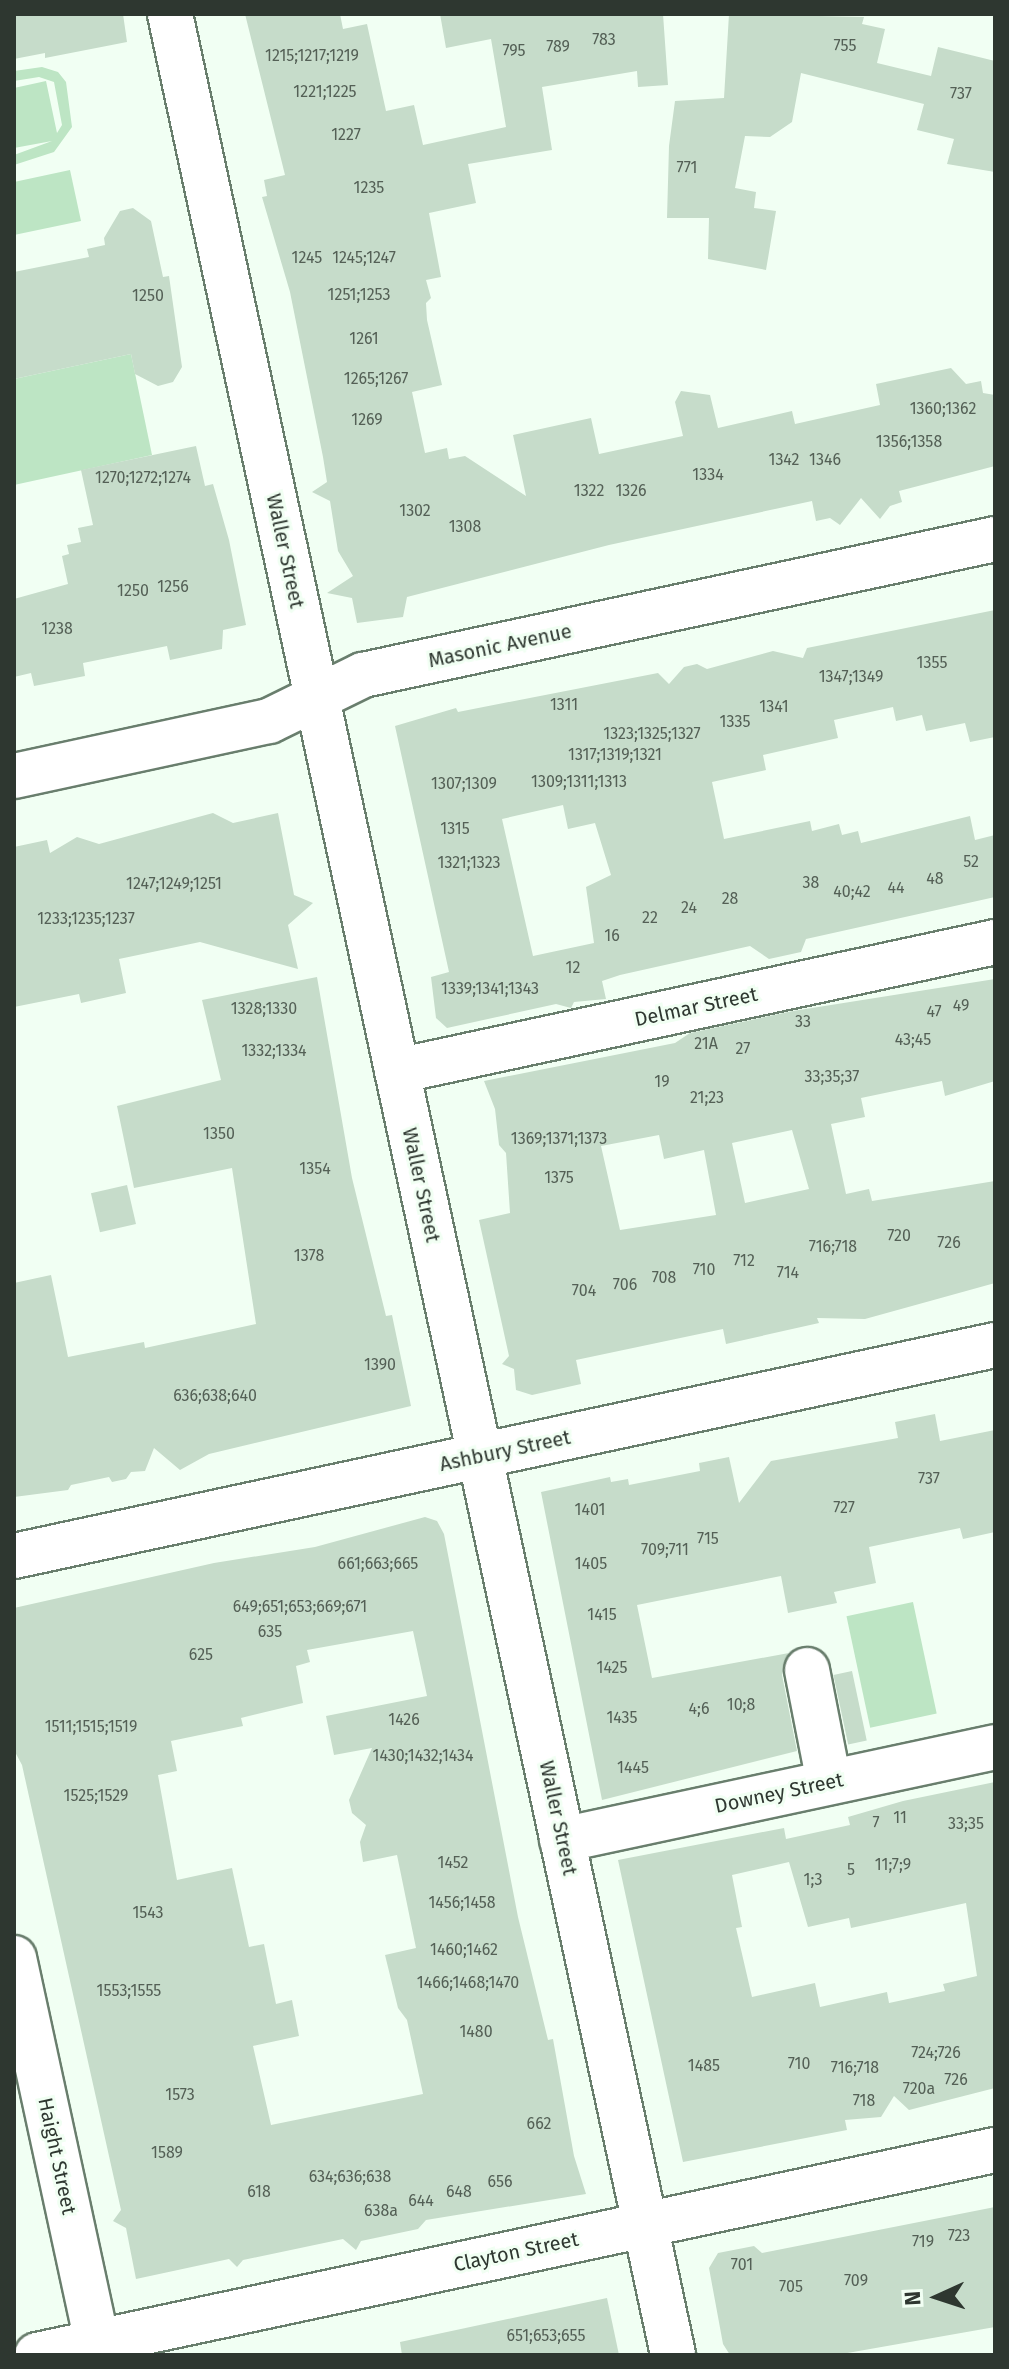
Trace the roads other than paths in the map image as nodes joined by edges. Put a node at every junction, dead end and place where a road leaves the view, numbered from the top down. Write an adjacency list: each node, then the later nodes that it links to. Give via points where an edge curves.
1 (170, 14): 3 (street, Waller Street)
2 (995, 539): 3 (street, Masonic Avenue, via 363,675)
3 (317, 697): 4 (street, Masonic Avenue, via 269,721); 6 (street, Waller Street)
4 (14, 776)
5 (995, 942): 6 (street, Delmar Street)
6 (397, 1071): 8 (street, Waller Street)
7 (995, 1345): 8 (street, Ashbury Street)
8 (480, 1456): 9 (street, Ashbury Street); 13 (street, Waller Street)
9 (14, 1556)
10 (807, 1670): 12 (street)
11 (995, 1747): 12 (street, Downey Street)
12 (829, 1782): 13 (street, Downey Street)
13 (562, 1840): 16 (street, Waller Street)
14 (14, 1958): 17 (street, Haight Street)
15 (995, 2150): 16 (street, Clayton Street)
16 (646, 2225): 17 (street, Clayton Street); 19 (street, Waller Street)
17 (99, 2348): 18 (street, Clayton Street)
18 (37, 2355)
19 (673, 2355)

